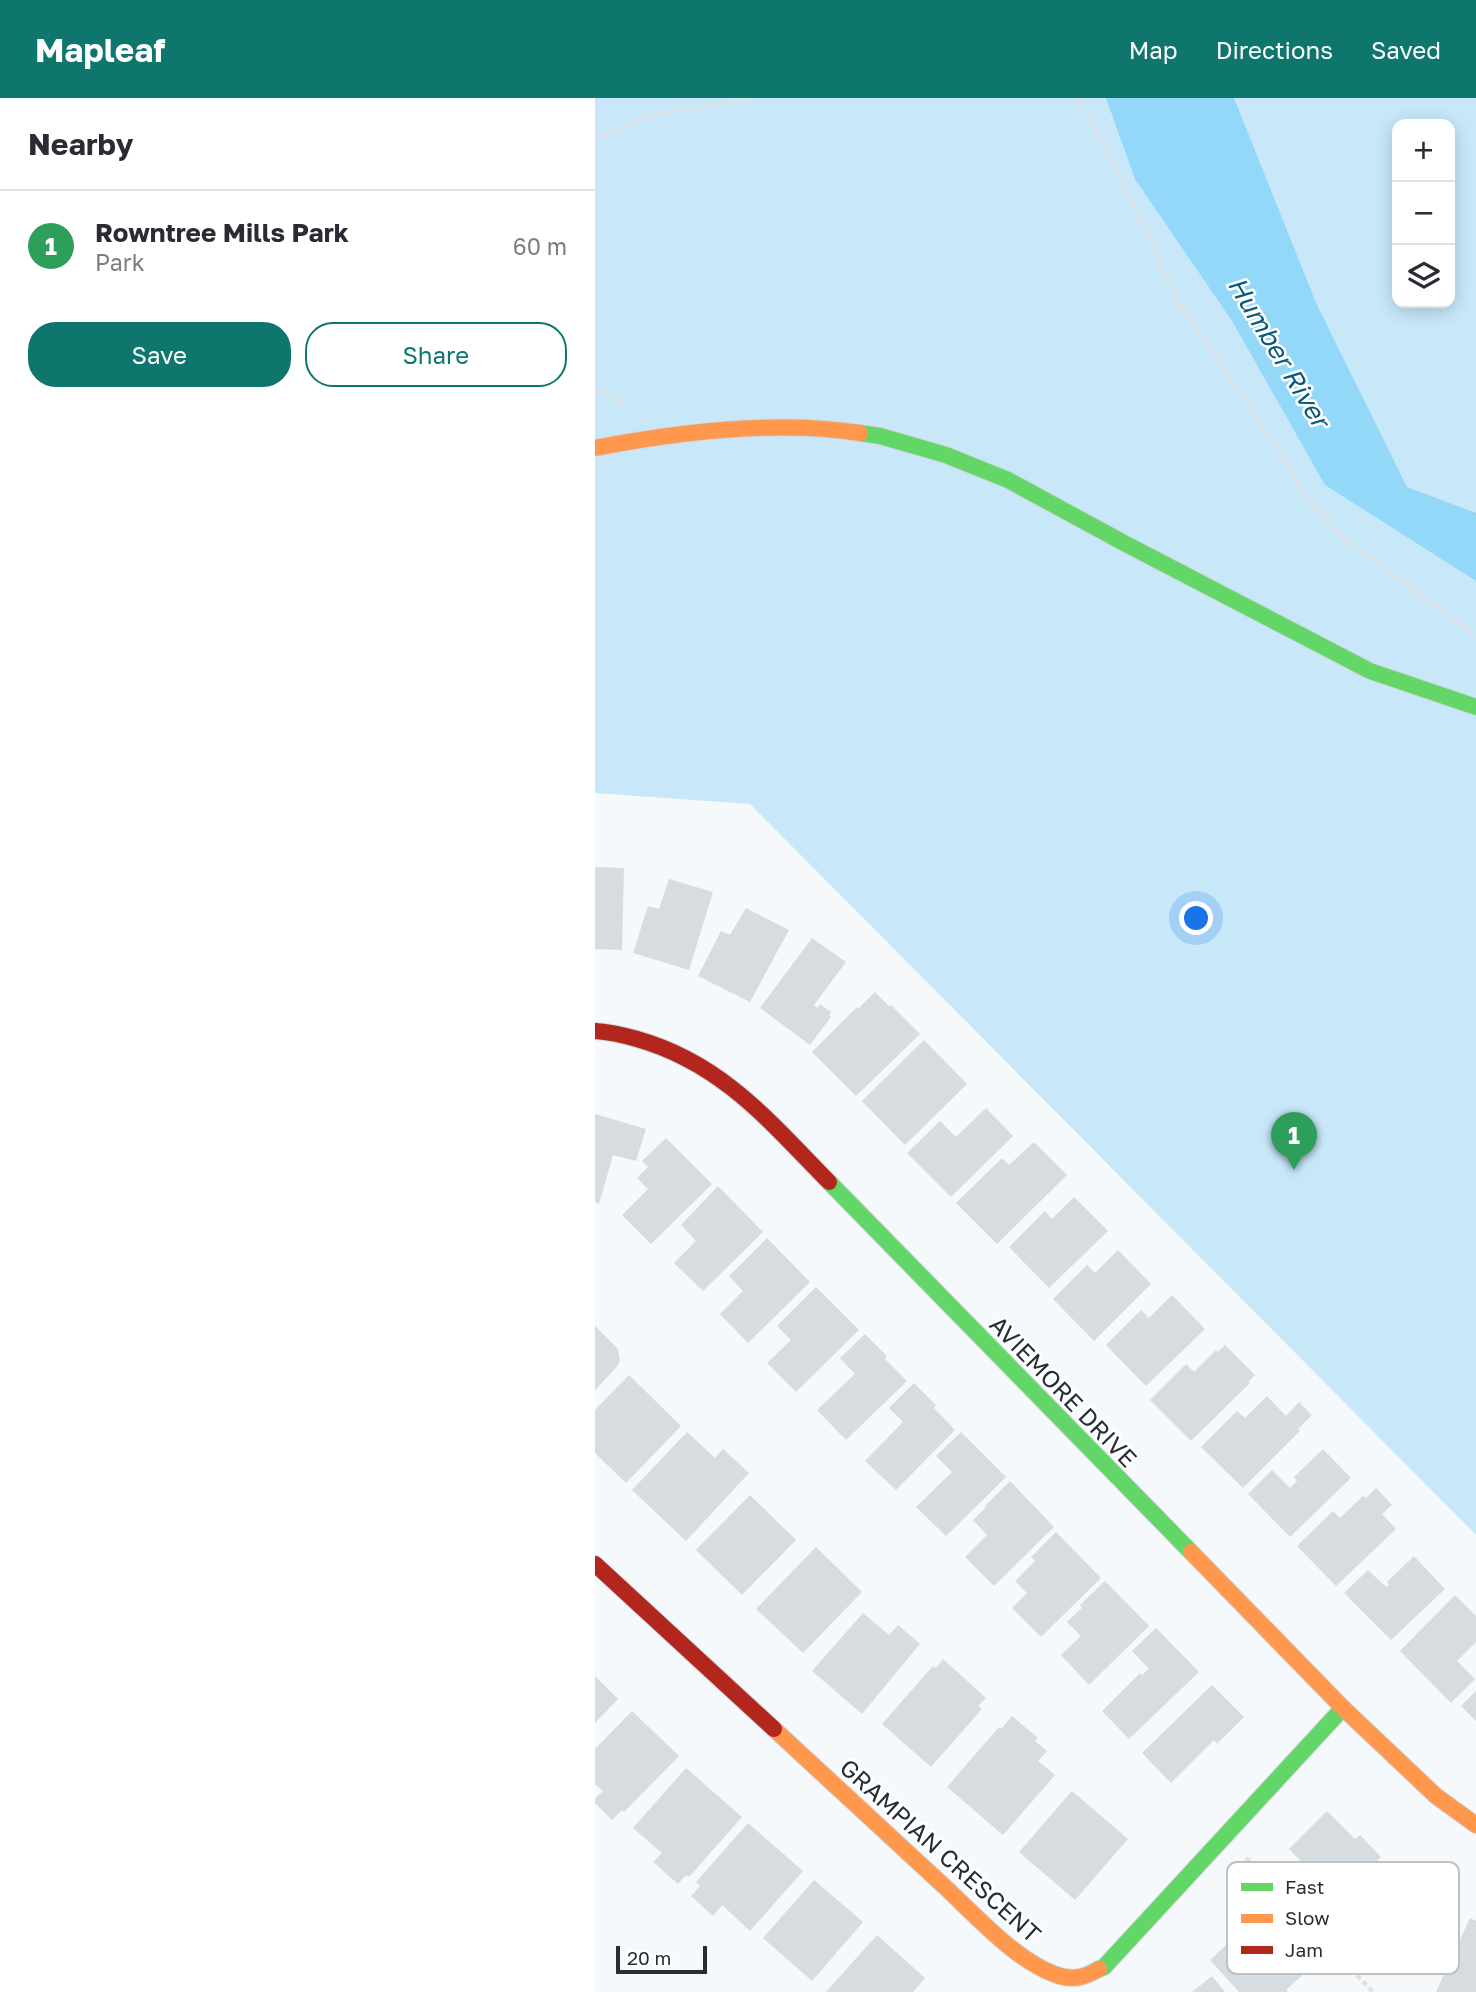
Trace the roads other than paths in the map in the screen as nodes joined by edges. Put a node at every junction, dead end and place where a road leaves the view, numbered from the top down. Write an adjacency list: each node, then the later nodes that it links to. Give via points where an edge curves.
1 (595, 448): 2 (street, via 659,436 755,429 829,428 880,436 1008,480 1370,671)
2 (1476, 707)
3 (595, 1031): 5 (street, AVIEMORE DRIVE, via 652,1043 689,1057 725,1081)
4 (595, 1564): 5 (street, GRAMPIAN CRESCENT, via 982,1921 1044,1971 1065,1978 1083,1977 1104,1967)
5 (1343, 1708): 6 (street, AVIEMORE DRIVE, via 1436,1796)
6 (1476, 1825)

